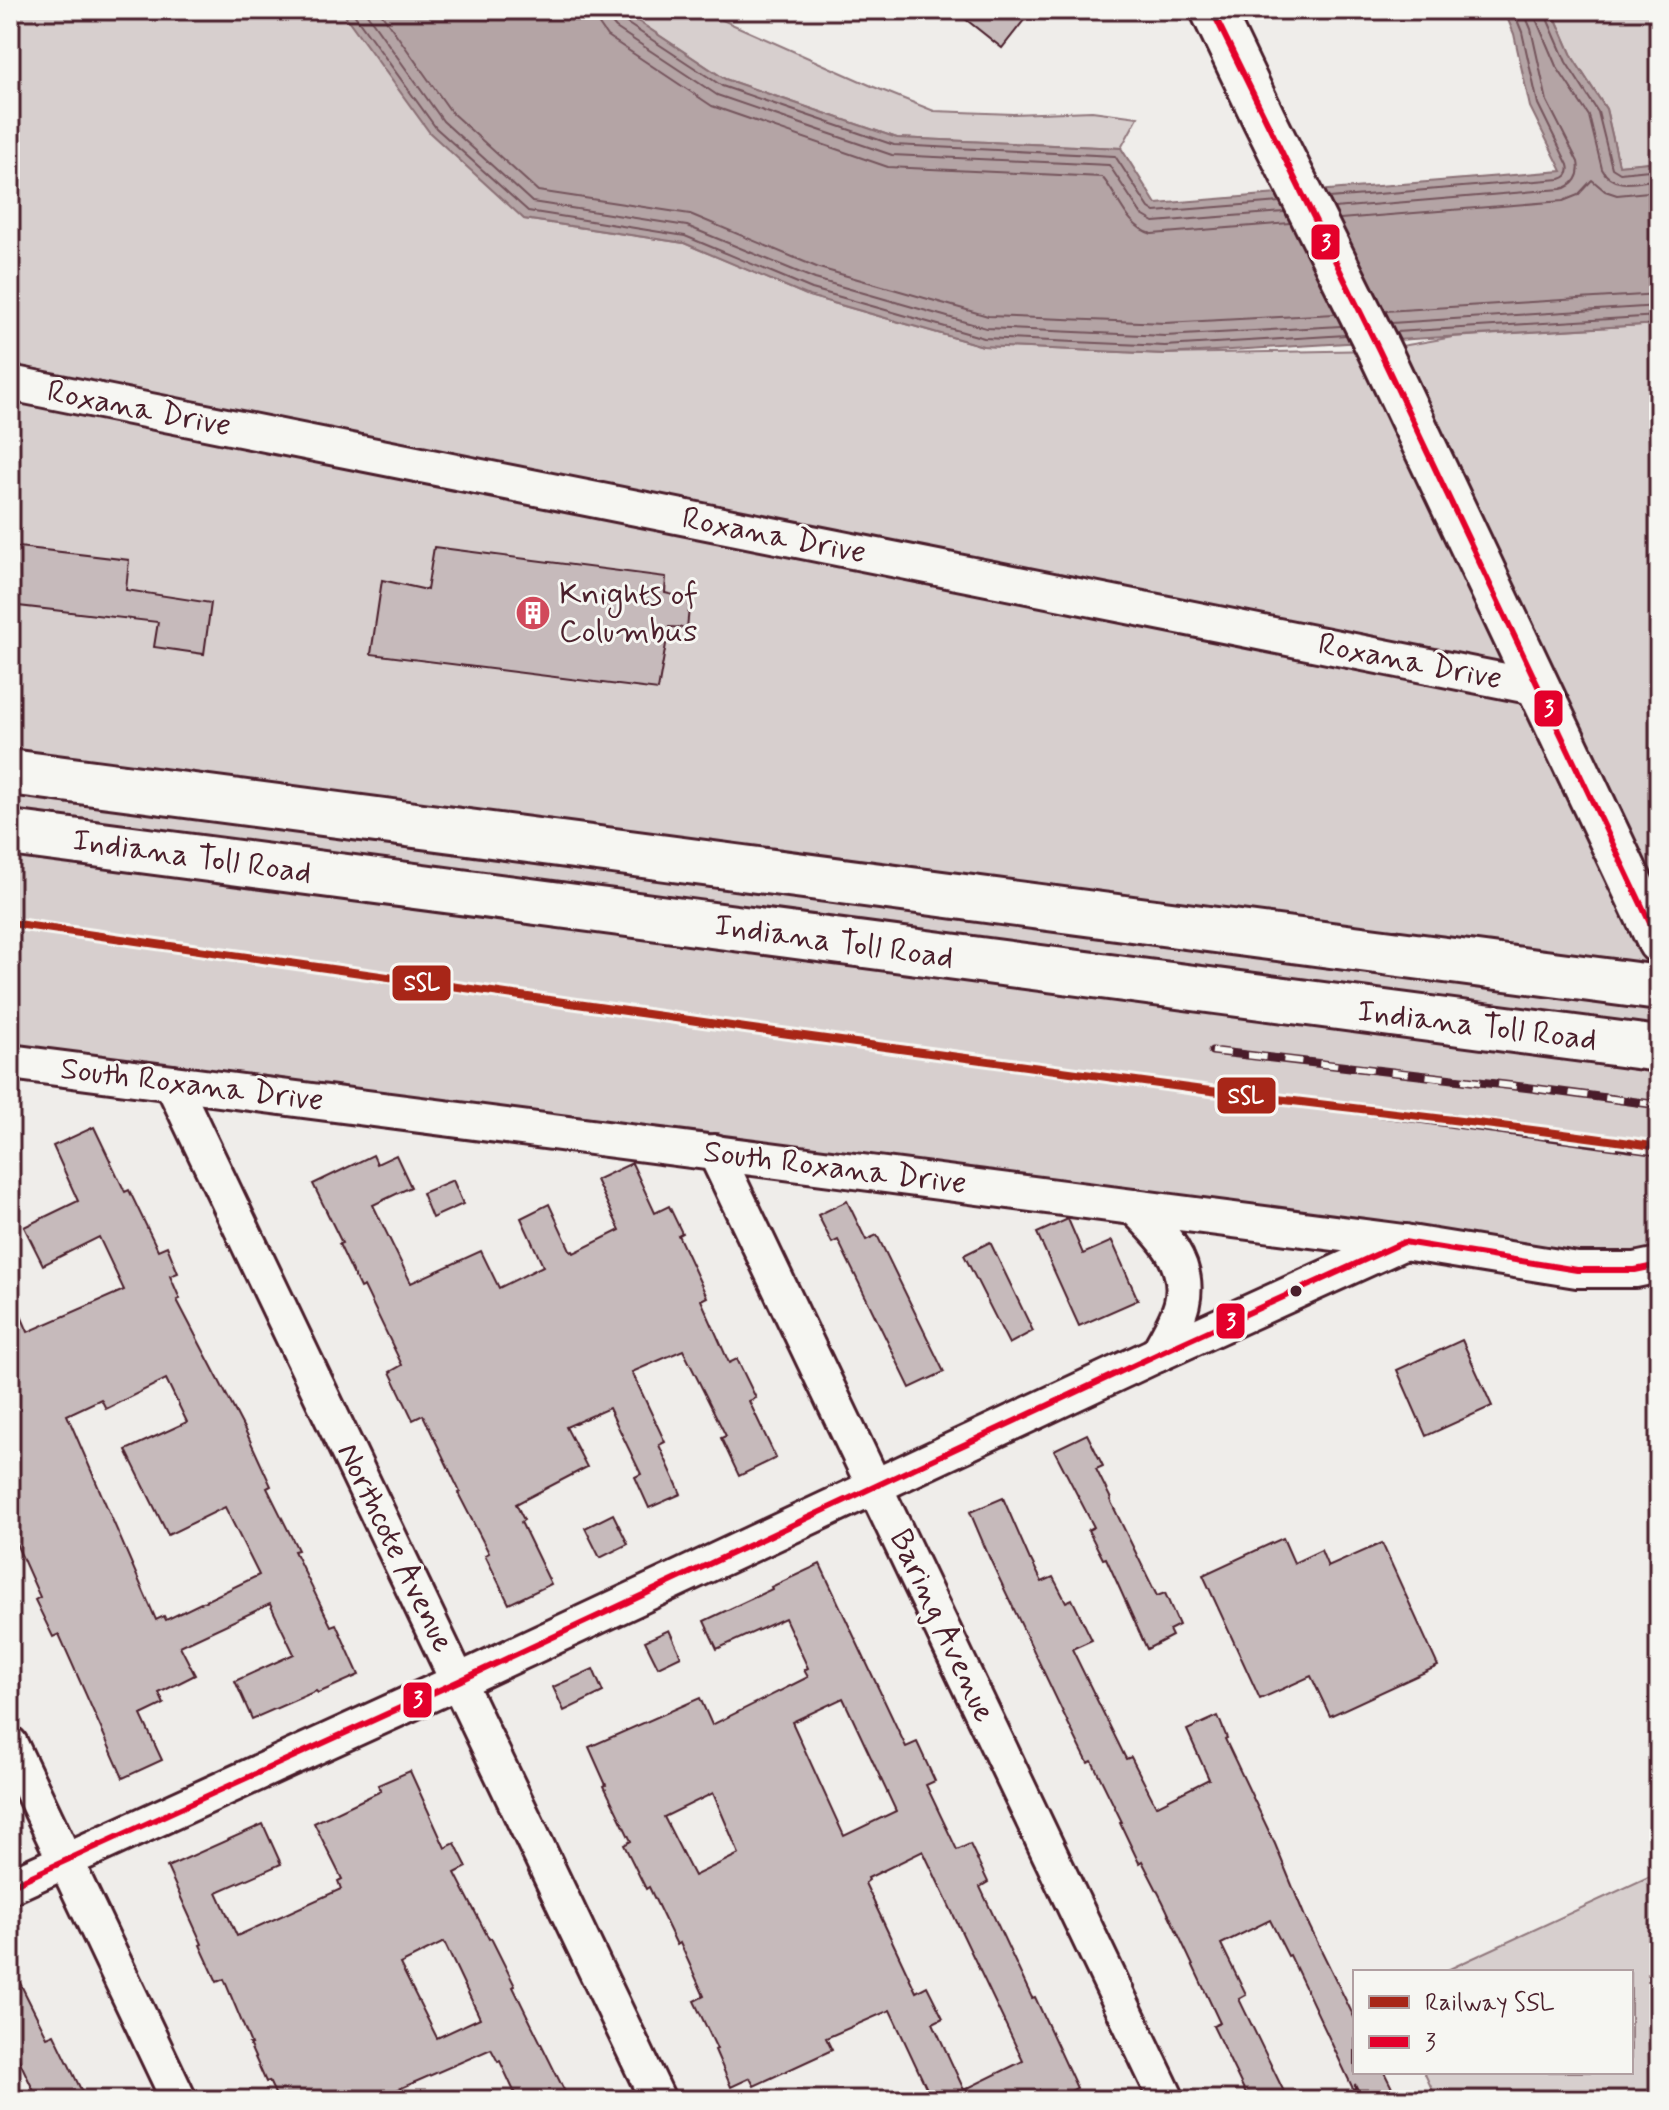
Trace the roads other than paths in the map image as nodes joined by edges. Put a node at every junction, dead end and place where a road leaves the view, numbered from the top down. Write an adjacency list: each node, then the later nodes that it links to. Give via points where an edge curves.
1 (1212, 10): 3 (main road)
2 (10, 383): 3 (street, Roxana Drive)
3 (1539, 688): 6 (main road)
4 (10, 772): 7 (highway, Indiana Toll Road)
5 (10, 833): 8 (highway, Indiana Toll Road)
6 (1659, 942)
7 (1659, 988)
8 (1659, 1049)
9 (10, 1062): 10 (street, South Roxana Drive)
10 (172, 1083): 11 (street, South Roxana Drive); 17 (street, Northcote Avenue)
11 (715, 1152): 12 (street, South Roxana Drive); 16 (street, Baring Avenue)
12 (1134, 1207): 13 (street, South Roxana Drive); 15 (street, via 1165,1238 1182,1275 1182,1303)
13 (1404, 1242): 14 (street, South Roxana Drive, via 1577,1270); 15 (street)
14 (1659, 1265)
15 (1158, 1354): 16 (street)
16 (876, 1487): 17 (street); 23 (street, Baring Avenue)
17 (459, 1681): 19 (street); 22 (street, Northcote Avenue)
18 (10, 1744): 19 (street)
19 (65, 1860): 20 (street); 21 (street)
20 (10, 1886)
21 (179, 2100)
22 (658, 2100)
23 (1167, 2100)

